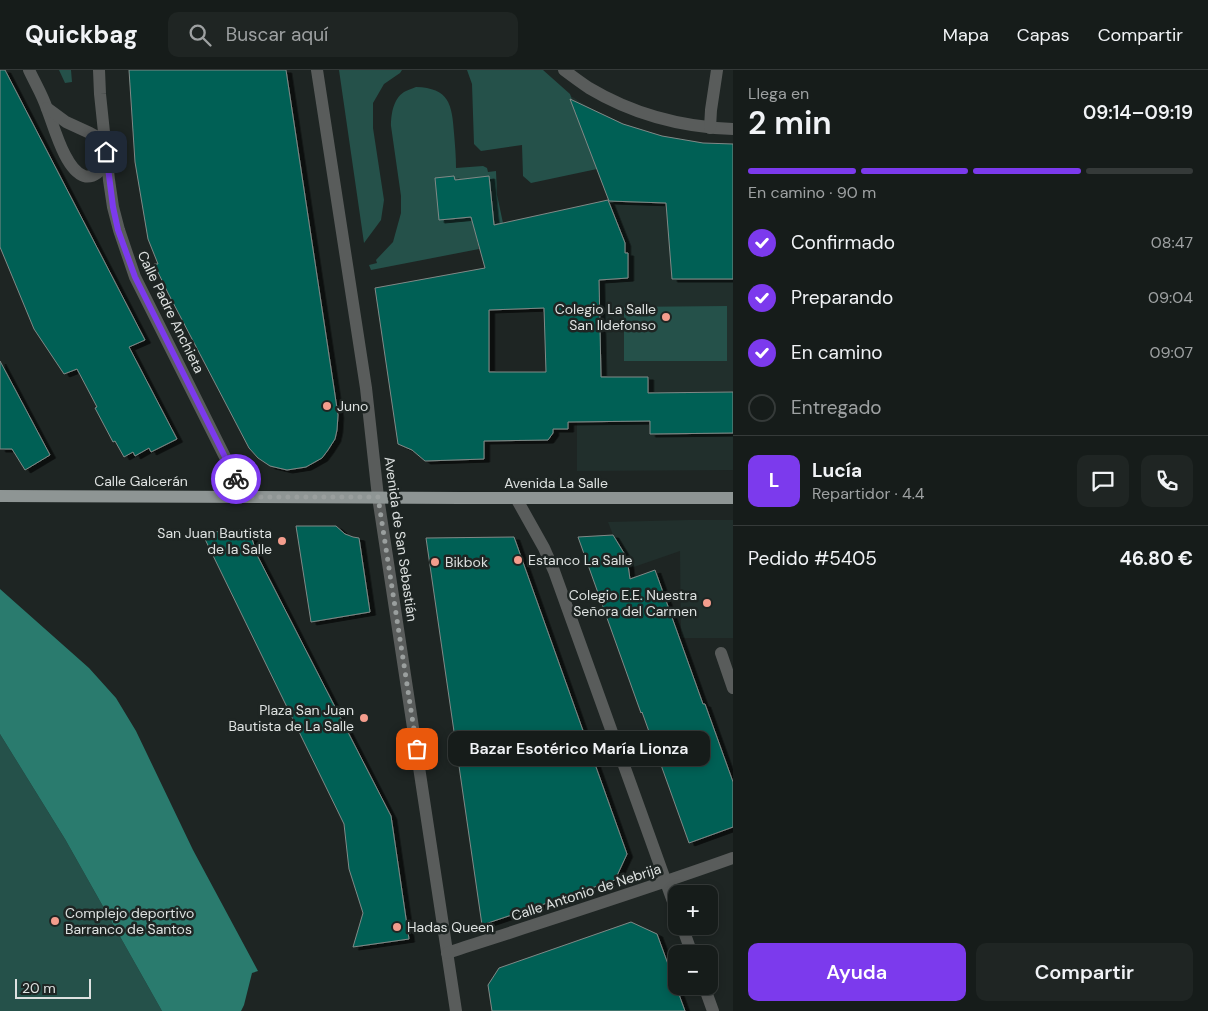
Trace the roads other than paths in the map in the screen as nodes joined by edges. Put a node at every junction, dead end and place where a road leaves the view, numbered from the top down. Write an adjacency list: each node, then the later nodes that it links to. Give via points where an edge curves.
1 (29, 70): 6 (street)
2 (99, 70): 9 (street, Calle Padre Anchieta)
3 (317, 70): 13 (street, Avenida de San Sebastián, via 366,388)
4 (564, 70): 7 (street, via 589,88 638,112)
5 (717, 70): 7 (street)
6 (47, 108): 9 (street, via 66,122); 10 (street, via 67,159 76,170 85,176 92,175)
7 (710, 128): 8 (street)
8 (733, 129)
9 (105, 141): 10 (street, Calle Padre Anchieta)
10 (107, 163): 12 (street, Calle Padre Anchieta, via 118,230 135,277)
11 (0, 496): 12 (main road, Calle Galcerán)
12 (245, 497): 13 (main road, Calle Galcerán)
13 (378, 497): 14 (main road, Avenida La Salle); 21 (street, Avenida de San Sebastián)
14 (516, 498): 15 (main road, Avenida La Salle); 19 (street, via 554,571)
15 (733, 498)
16 (721, 653): 17 (street)
17 (733, 688)
18 (733, 858): 19 (street, Calle Antonio de Nebrija)
19 (666, 882): 20 (street); 21 (street, Calle Antonio de Nebrija)
20 (668, 888)
21 (447, 953): 23 (street, Avenida de San Sebastián)
22 (707, 995): 24 (street)
23 (456, 1011)
24 (713, 1011)

